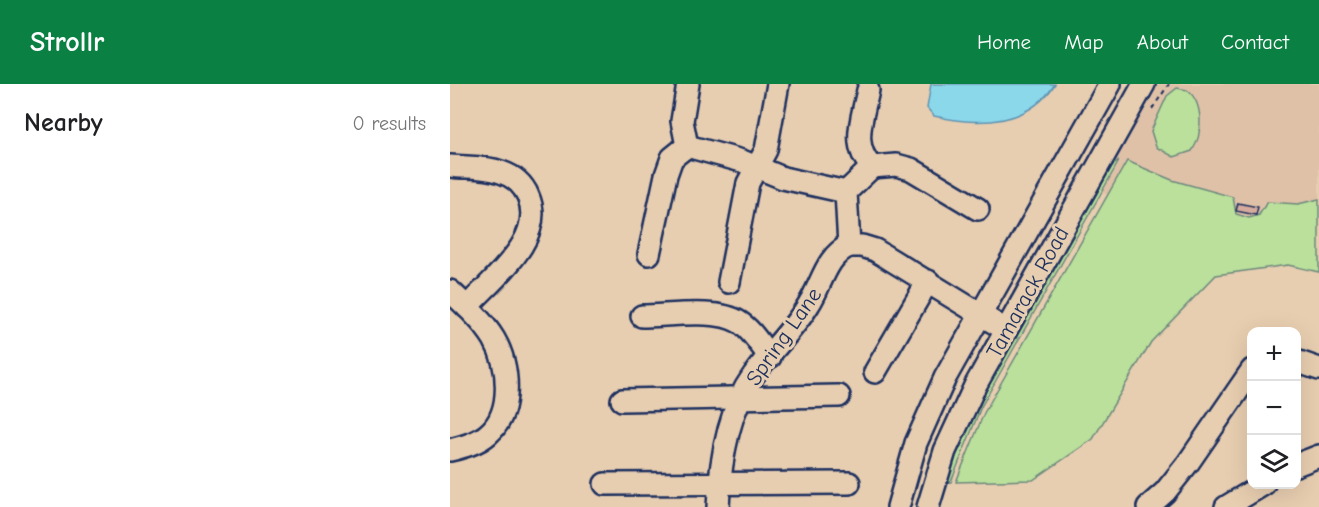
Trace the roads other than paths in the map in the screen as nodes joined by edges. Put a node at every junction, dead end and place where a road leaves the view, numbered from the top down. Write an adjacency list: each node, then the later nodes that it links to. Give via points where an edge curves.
1 (688, 84): 6 (street, via 682,122)
2 (778, 84): 9 (street)
3 (1110, 84): 18 (street, Tamarack Road)
4 (1144, 84): 20 (street, Tamarack Road)
5 (868, 90): 8 (street, via 857,145)
6 (687, 146): 9 (street); 13 (street, via 672,158 666,175)
7 (450, 165): 17 (street, via 486,168 514,178 525,189 533,217 524,243)
8 (872, 167): 10 (street); 11 (street, via 896,165 911,169)
9 (759, 168): 10 (street, via 783,178); 15 (street, via 748,183)
10 (846, 192): 12 (street)
11 (978, 209)
12 (849, 246): 14 (street, via 874,250); 21 (street, Spring Lane, via 831,260 811,302)
13 (649, 254)
14 (928, 281): 18 (street); 24 (street)
15 (729, 282)
16 (450, 291): 17 (street)
17 (467, 307): 29 (street, via 502,353 505,397 500,417 489,434)
18 (981, 312): 20 (street); 35 (street, Tamarack Road, via 928,414 905,475)
19 (642, 316): 21 (street, via 731,318 741,323)
20 (1006, 330): 36 (street, Tamarack Road, via 958,421)
21 (770, 357): 26 (street, Spring Lane)
22 (1301, 363): 23 (street)
23 (1319, 369)
24 (875, 372)
25 (1247, 376): 37 (street, via 1188,463)
26 (741, 396): 27 (street); 28 (street); 32 (street, Spring Lane)
27 (839, 396)
28 (622, 400)
29 (450, 450)
30 (849, 483): 32 (street)
31 (606, 484): 32 (street)
32 (719, 484): 34 (street, Spring Lane)
33 (1256, 489): 38 (street)
34 (718, 507)
35 (898, 507)
36 (928, 507)
37 (1148, 507)
38 (1226, 507)

